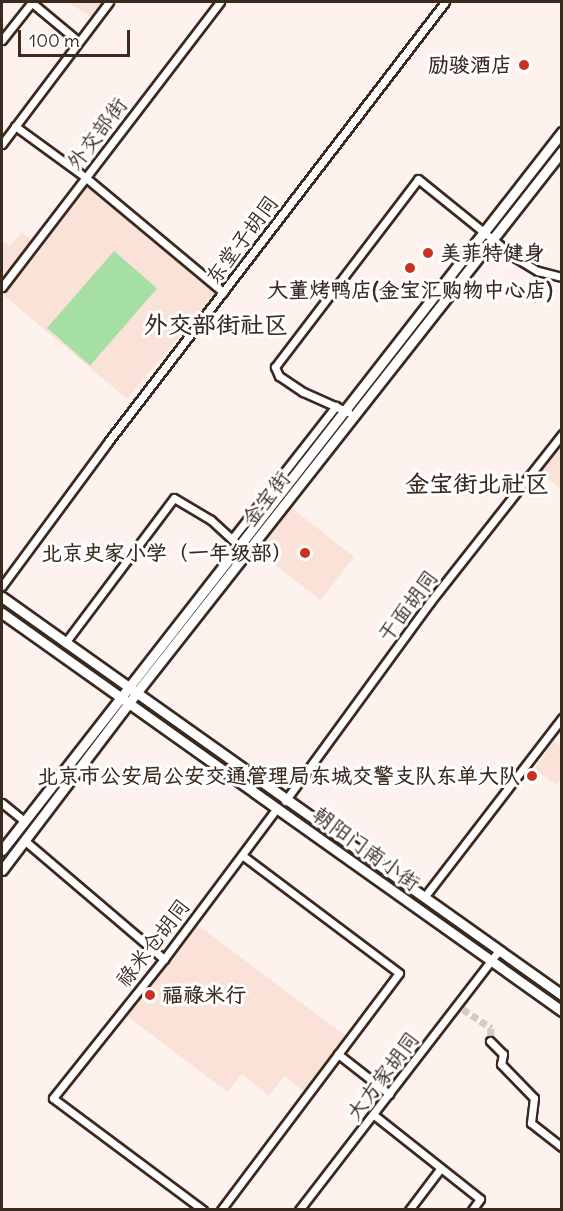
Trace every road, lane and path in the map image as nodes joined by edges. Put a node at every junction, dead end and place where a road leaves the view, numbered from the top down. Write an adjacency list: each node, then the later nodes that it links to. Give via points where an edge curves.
1 (32, 2): 5 (street); 6 (street)
2 (109, 2): 6 (street)
3 (220, 2): 12 (street, 外交部街)
4 (445, 2): 17 (street, 东堂子胡同)
5 (2, 40)
6 (78, 41): 7 (street)
7 (15, 126): 9 (street); 12 (street)
8 (561, 132): 13 (main road, 金宝街)
9 (4, 134): 10 (street)
10 (2, 144)
11 (561, 151): 14 (main road, 金宝街)
12 (85, 177): 16 (street, 外交部街); 17 (street)
13 (483, 231): 14 (street); 18 (main road, 金宝街); 18 (street, via 418,178 275,367 279,376 303,392)
14 (492, 239): 15 (street, via 528,265); 19 (main road, 金宝街)
15 (561, 277)
16 (2, 287)
17 (223, 292): 23 (street, 东堂子胡同)
18 (340, 408): 19 (street); 21 (main road, 金宝街)
19 (353, 415): 22 (main road, 金宝街)
20 (561, 434): 31 (street, 干面胡同, via 424,610)
21 (236, 542): 22 (street); 26 (street, via 211,520 174,498); 27 (main road, 金宝街)
22 (247, 553): 28 (main road, 金宝街)
23 (2, 586)
24 (2, 597): 26 (main road, 朝阳门南小街)
25 (2, 613): 29 (main road, 朝阳门南小街)
26 (65, 643): 27 (main road, 朝阳门南小街)
27 (127, 687): 28 (main road, 朝阳门南小街); 29 (main road, 金宝街)
28 (136, 692): 29 (main road, 金宝街); 31 (main road, 朝阳门南小街)
29 (124, 700): 33 (main road, 朝阳门南小街); 34 (main road, 金宝街); 35 (main road, 金宝街)
30 (561, 718): 39 (street)
31 (285, 801): 39 (main road, 朝阳门南小街)
32 (2, 803): 34 (street)
33 (277, 808): 37 (street, 禄米仓胡同); 42 (main road, 朝阳门南小街)
34 (24, 821): 36 (main road, 金宝街)
35 (24, 840): 38 (main road, 金宝街); 41 (street)
36 (2, 850)
37 (242, 855): 41 (street, 禄米仓胡同); 46 (street, via 399,973)
38 (2, 870)
39 (424, 896): 40 (main road, 朝阳门南小街)
40 (499, 950): 42 (street, 大方家胡同); 43 (main road, 朝阳门南小街)
41 (164, 959): 51 (street, 禄米仓胡同, via 53,1098)
42 (491, 960): 44 (main road, 朝阳门南小街); 47 (street, 大方家胡同, via 461,1006)
43 (561, 995)
44 (561, 1011)
45 (490, 1041): 49 (street, via 503,1054 501,1064 534,1098 531,1123)
46 (338, 1054): 47 (street); 52 (street)
47 (389, 1094): 48 (street, 大方家胡同)
48 (374, 1115): 50 (street); 53 (street, 大方家胡同)
49 (561, 1147)
50 (440, 1169): 54 (street); 55 (street, via 480,1199)
51 (203, 1209)
52 (221, 1209)
53 (299, 1209)
54 (409, 1209)
55 (472, 1209)

